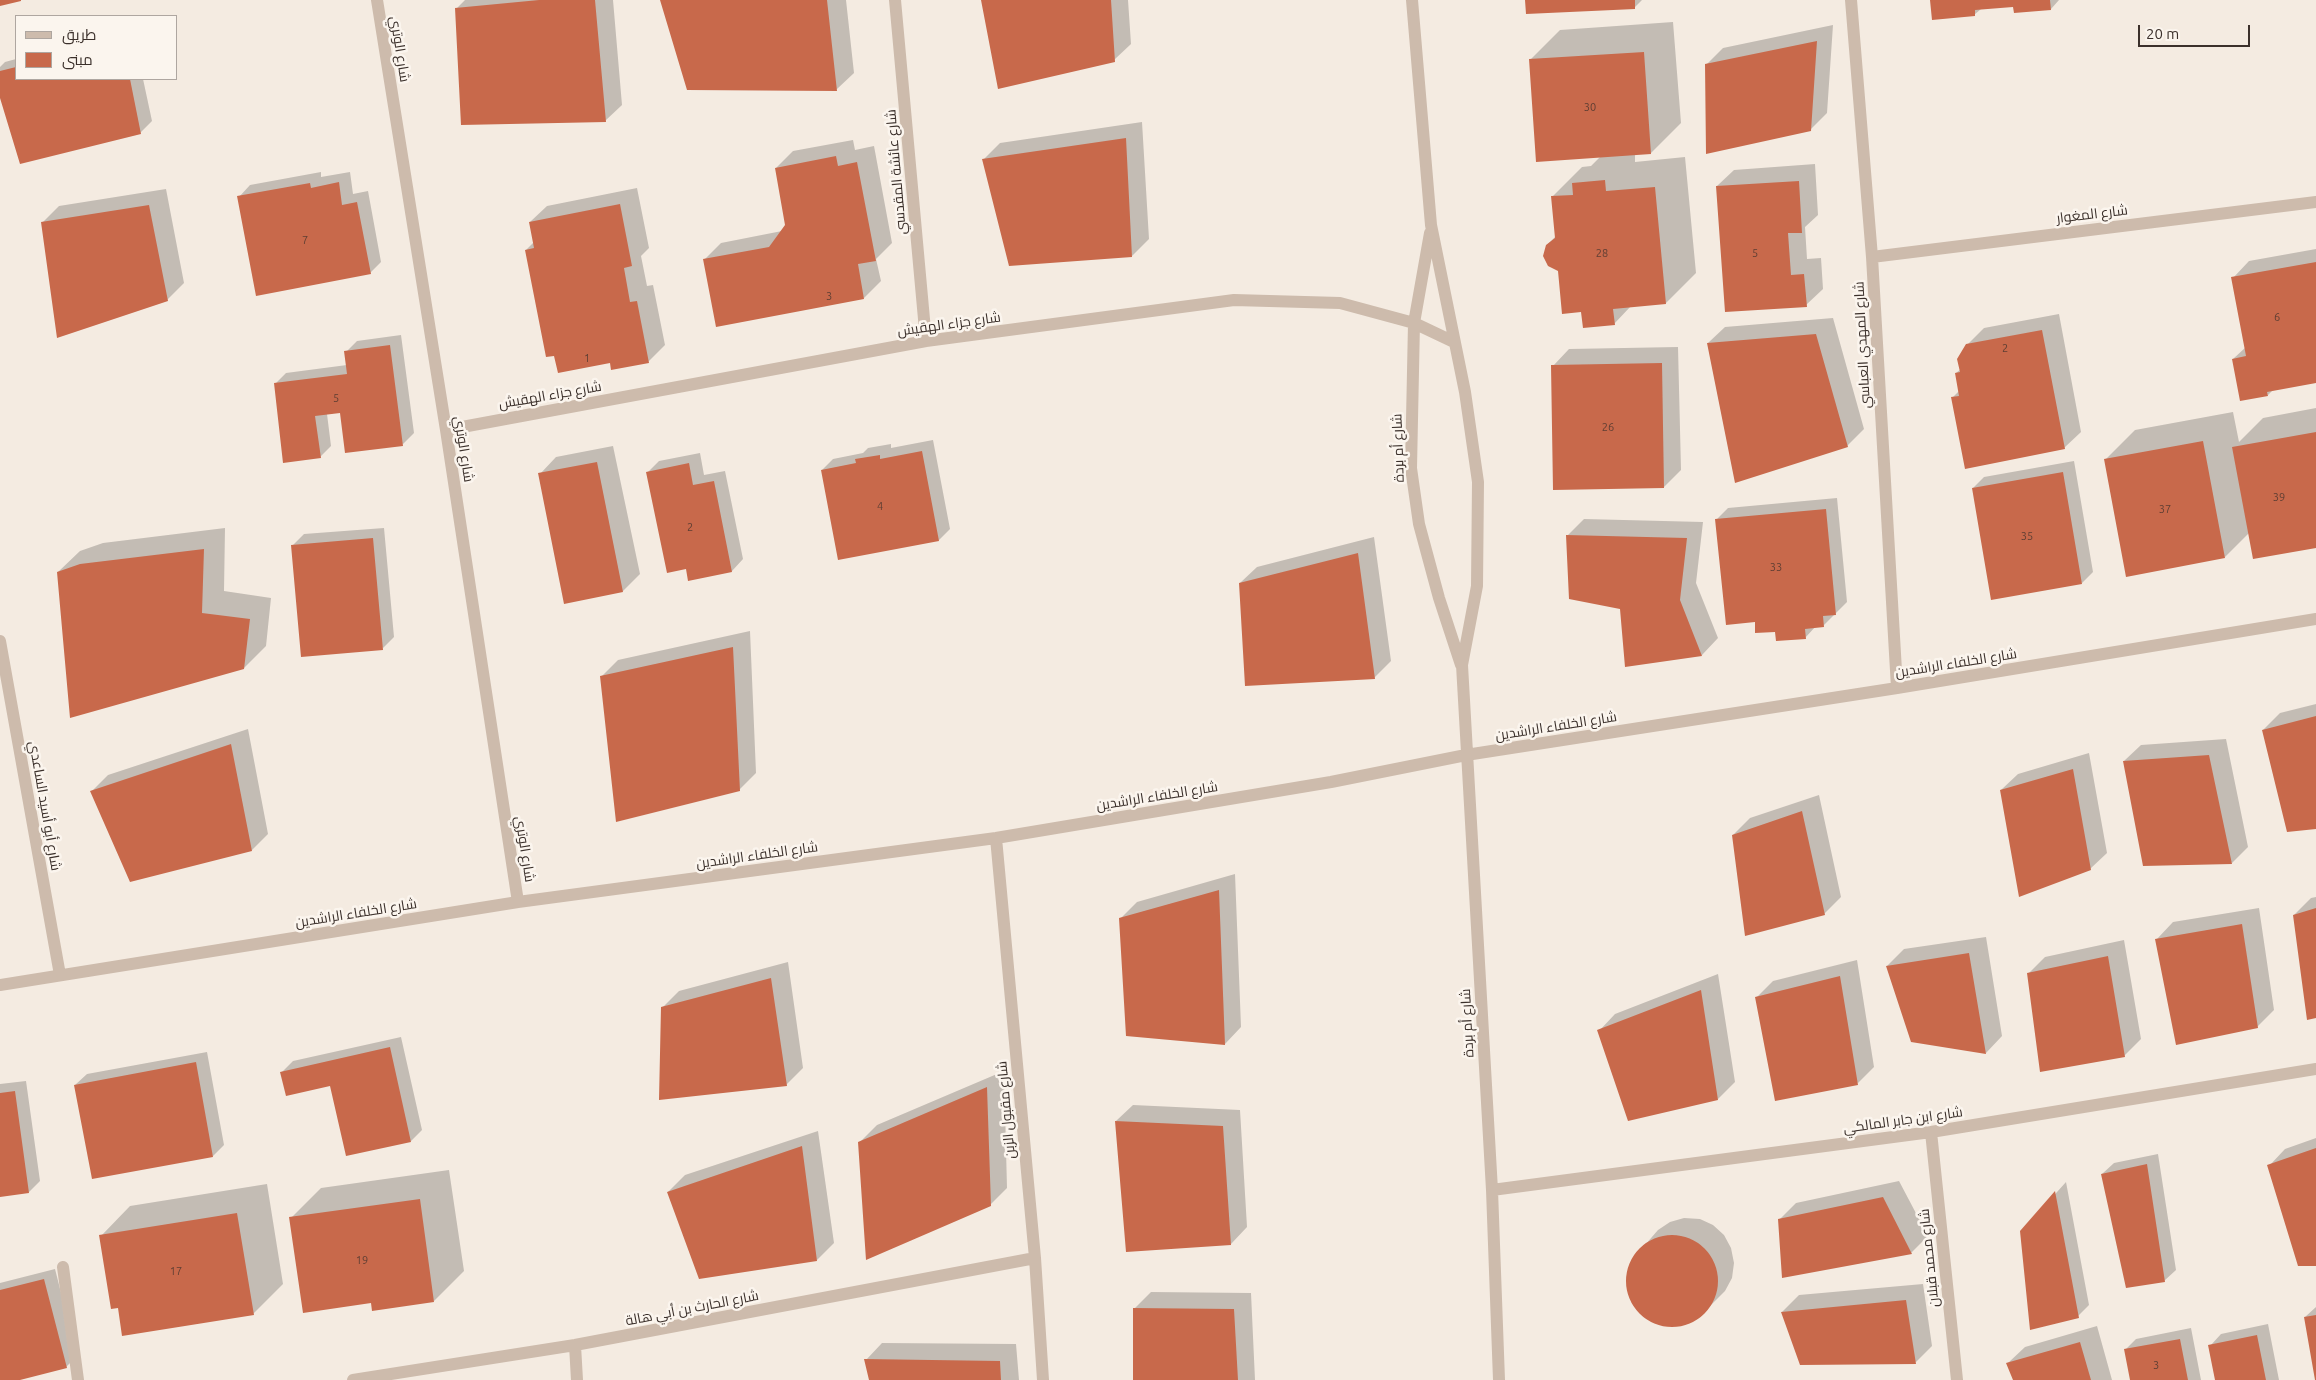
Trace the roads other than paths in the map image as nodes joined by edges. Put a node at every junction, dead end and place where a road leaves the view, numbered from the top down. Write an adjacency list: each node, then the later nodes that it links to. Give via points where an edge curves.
1 (377, 0): 11 (street, شارع الوتري)
2 (895, 0): 9 (street, شارع عائشة المقدسي)
3 (1412, 0): 6 (street, شارع أم بردة)
4 (1851, 0): 7 (street, شارع المهدي العباسي)
5 (2316, 202): 7 (street, شارع المغوار)
6 (1431, 226): 8 (street, شارع أم بردة); 10 (street, شارع أم بردة)
7 (1872, 257): 15 (street, شارع المهدي العباسي)
8 (1414, 323): 9 (street, شارع جزاء الهقيش, via 1340,303 1234,300); 10 (street, شارع جزاء الهقيش); 14 (street, شارع أم بردة, via 1413,478 1419,524)
9 (926, 341): 11 (street, شارع جزاء الهقيش)
10 (1454, 342): 14 (street, شارع أم بردة, via 1478,482 1477,586)
11 (446, 430): 18 (street, شارع الوتري)
12 (2316, 619): 15 (street, شارع الخلفاء الراشدين)
13 (0, 641): 19 (street, شارع أبو أسيد الساعدي)
14 (1462, 665): 16 (street, شارع أم بردة)
15 (1897, 688): 16 (street, شارع الخلفاء الراشدين)
16 (1466, 755): 17 (street, شارع الخلفاء الراشدين, via 1331,782); 23 (street, شارع أم بردة)
17 (996, 838): 18 (street, شارع الخلفاء الراشدين); 24 (street, شارع مقبول الزبن)
18 (518, 902): 19 (street, شارع الخلفاء الراشدين)
19 (60, 975): 20 (street, شارع الخلفاء الراشدين)
20 (0, 985)
21 (2316, 1068): 22 (street, شارع ابن جابر المالكي)
22 (1931, 1132): 23 (street, شارع ابن جابر المالكي); 32 (street, شارع محمد قبلان)
23 (1492, 1190): 31 (street, شارع أم بردة)
24 (1035, 1258): 26 (street, شارع الحارث بن أبي هالة); 30 (street, شارع مقبول الزبن)
25 (63, 1267): 27 (street)
26 (575, 1345): 28 (street, شارع الحارث بن أبي هالة); 29 (street)
27 (78, 1380)
28 (353, 1380)
29 (577, 1380)
30 (1042, 1380)
31 (1499, 1380)
32 (1957, 1380)

